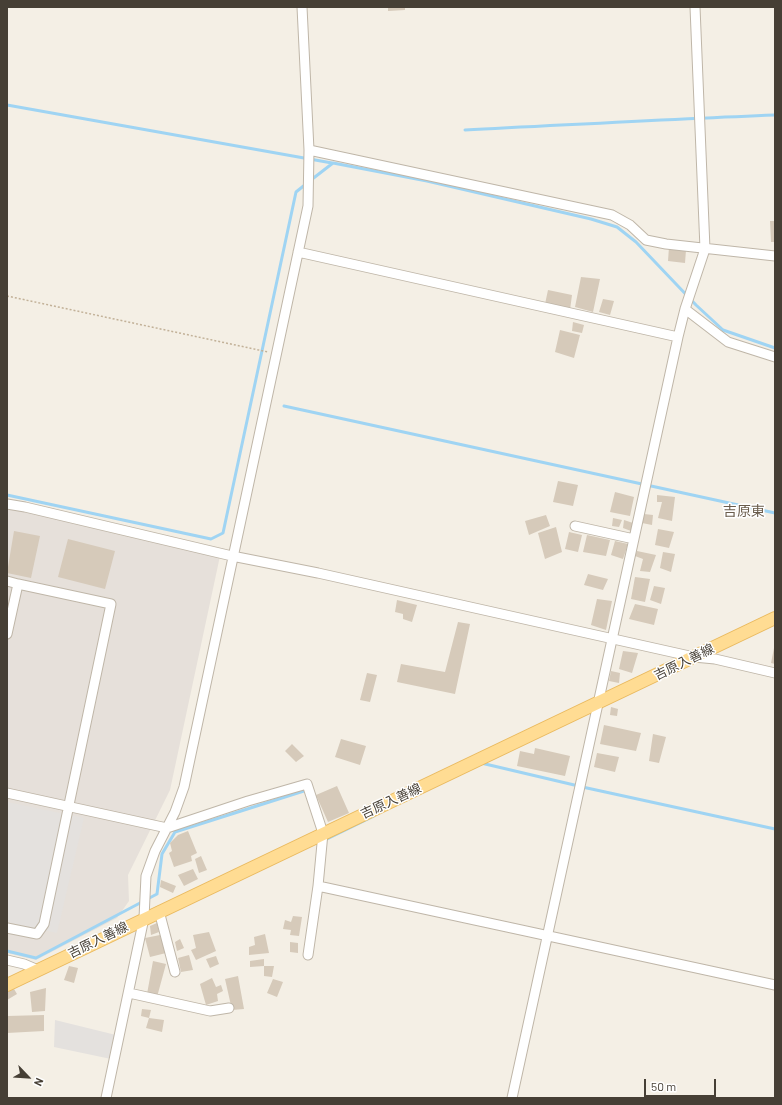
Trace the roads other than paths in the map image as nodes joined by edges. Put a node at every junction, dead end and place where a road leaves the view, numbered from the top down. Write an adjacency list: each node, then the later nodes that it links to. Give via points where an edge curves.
1 (302, 7): 3 (street)
2 (695, 7): 4 (street)
3 (309, 150): 4 (street, via 612,215 630,225 646,240); 5 (street, via 308,206)
4 (705, 249): 6 (street); 7 (street)
5 (298, 252): 8 (street); 13 (street)
6 (775, 256)
7 (685, 309): 8 (street); 9 (street, via 728,342)
8 (678, 337): 12 (street)
9 (775, 357)
10 (7, 504): 13 (street)
11 (575, 526): 12 (street)
12 (634, 540): 18 (street)
13 (232, 556): 18 (street); 24 (street, via 184,787)
14 (7, 581): 15 (street)
15 (18, 584): 17 (street); 23 (street, via 111,604)
16 (775, 618): 19 (main road, 吉原入善線)
17 (7, 634)
18 (613, 638): 19 (street); 21 (street)
19 (694, 657): 20 (street, via 715,659); 21 (main road, 吉原入善線)
20 (775, 673)
21 (597, 704): 25 (main road, 吉原入善線); 30 (street)
22 (7, 793): 23 (street)
23 (69, 807): 24 (street); 29 (street, via 44,924 37,934)
24 (167, 828): 25 (street, via 306,784); 28 (street, via 146,876)
25 (323, 833): 26 (street); 27 (main road, 吉原入善線)
26 (318, 886): 30 (street); 31 (street)
27 (159, 911): 28 (main road, 吉原入善線); 34 (street)
28 (144, 918): 33 (main road, 吉原入善線); 37 (street)
29 (7, 928)
30 (546, 935): 36 (street); 40 (street)
31 (308, 955)
32 (7, 960): 33 (street)
33 (38, 970): 35 (main road, 吉原入善線)
34 (175, 972)
35 (7, 984)
36 (775, 985)
37 (129, 993): 38 (street, via 210,1010); 39 (street)
38 (229, 1008)
39 (106, 1098)
40 (512, 1098)

